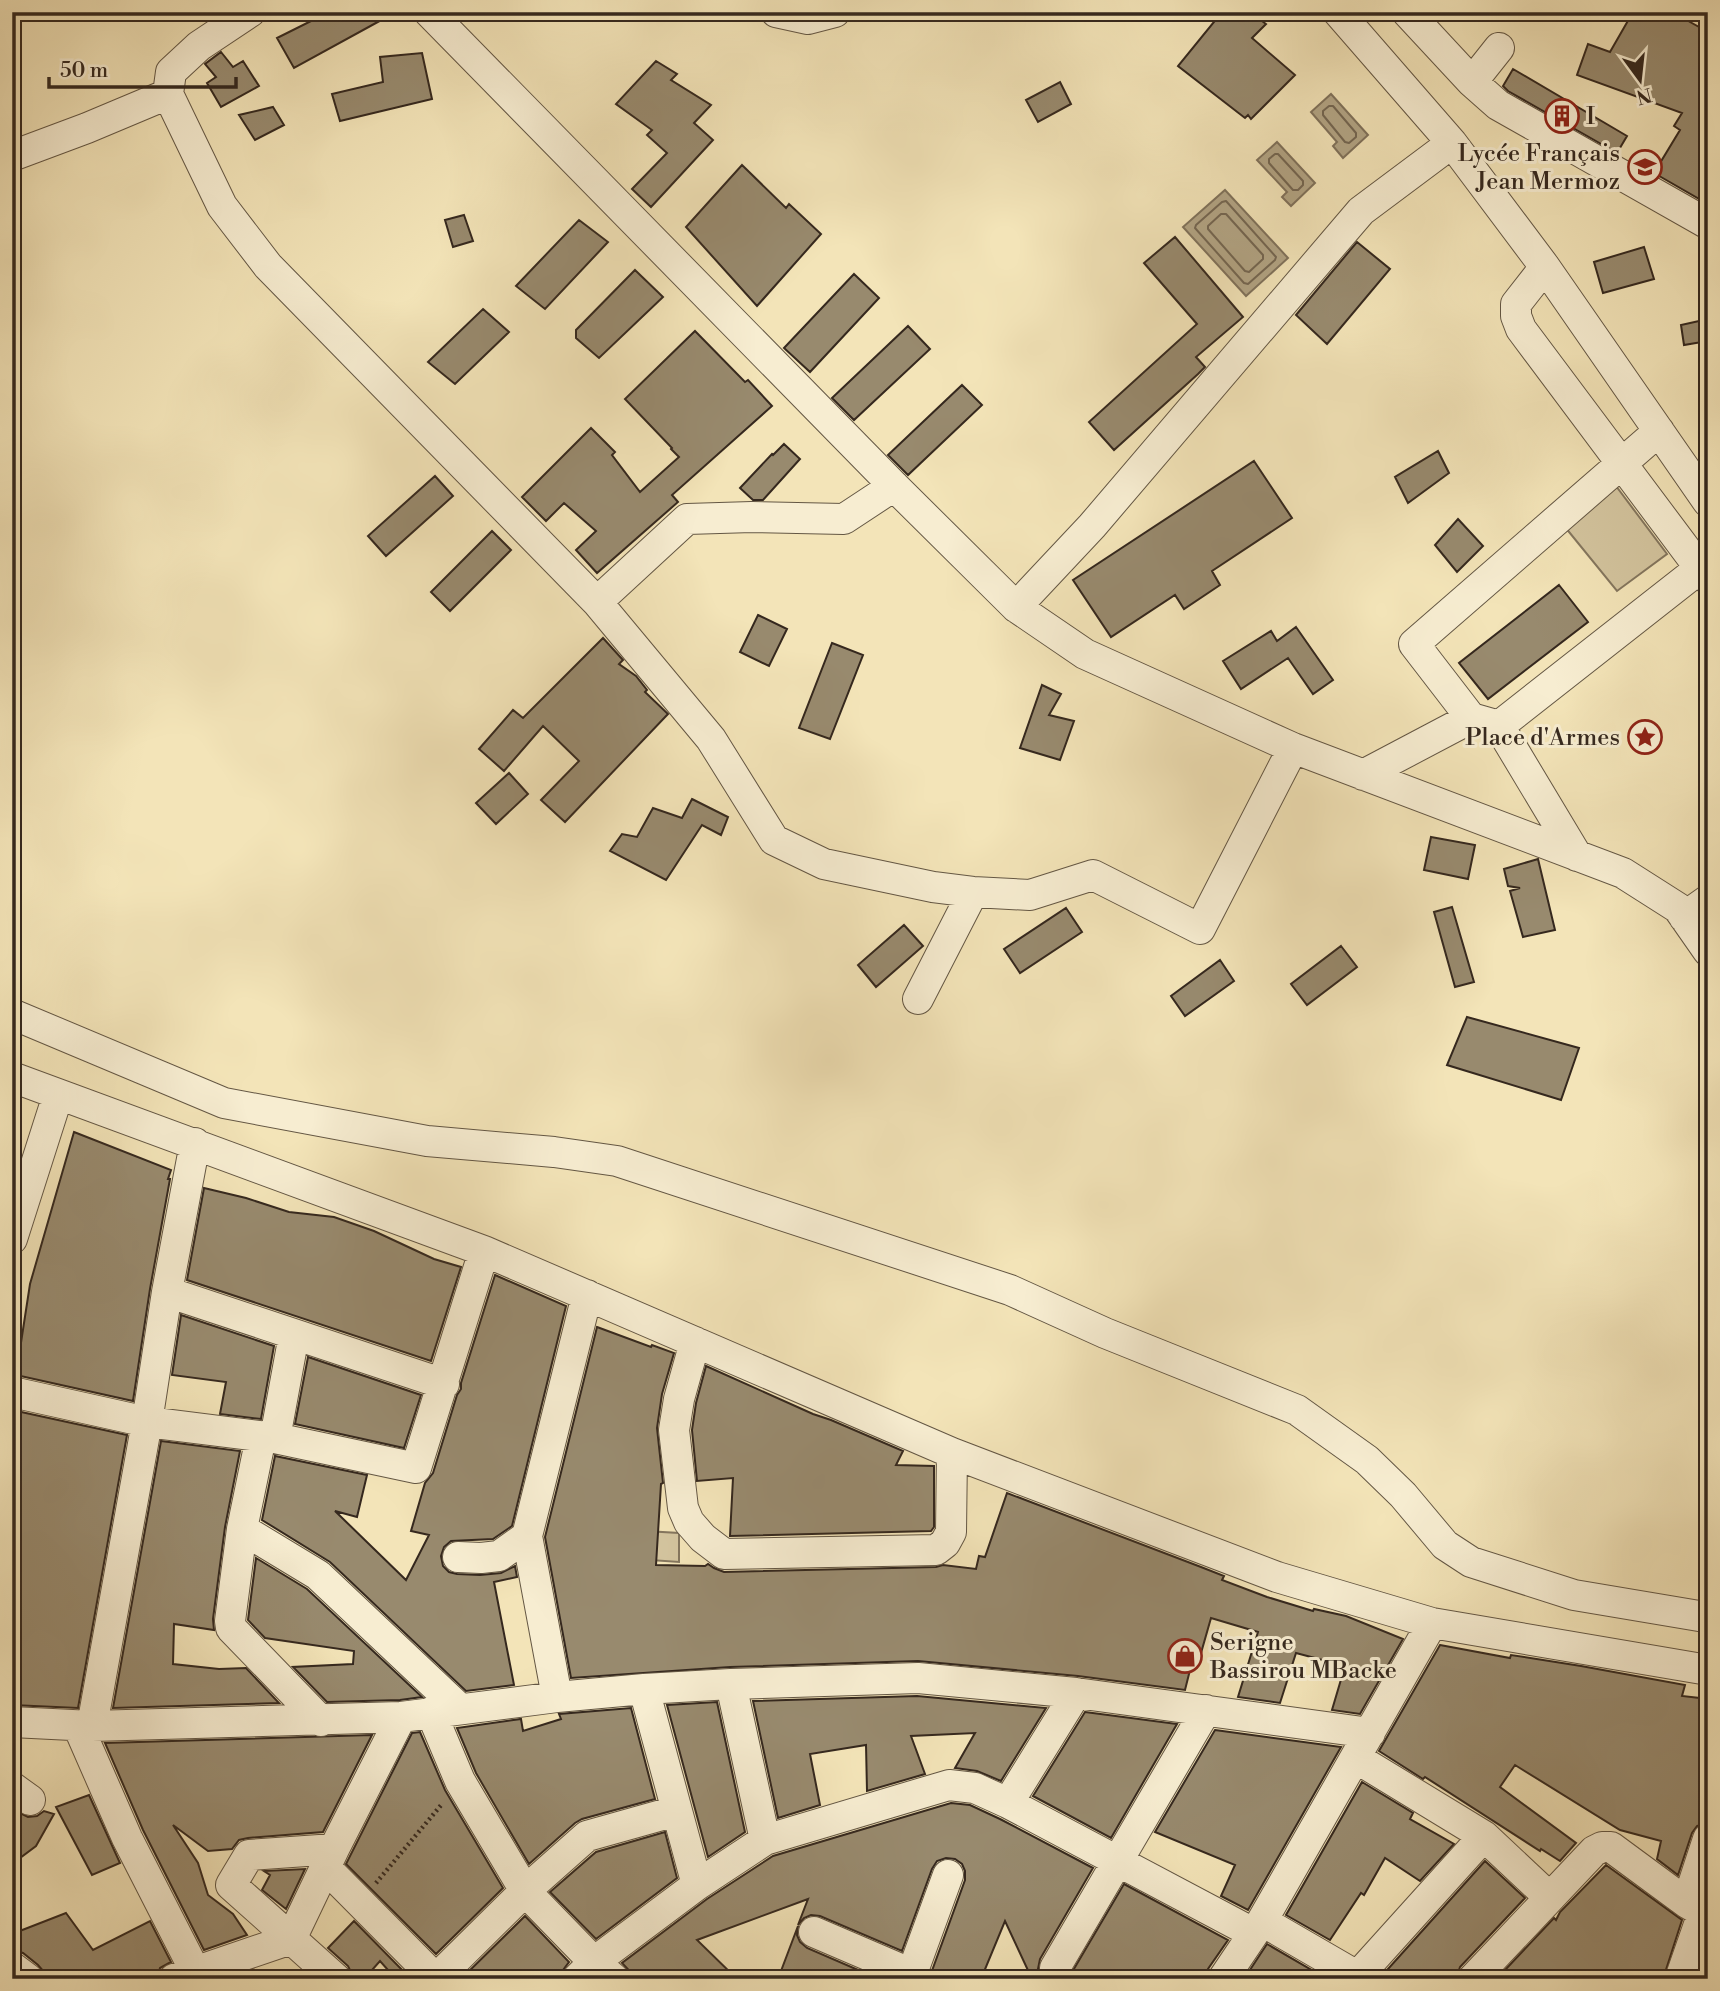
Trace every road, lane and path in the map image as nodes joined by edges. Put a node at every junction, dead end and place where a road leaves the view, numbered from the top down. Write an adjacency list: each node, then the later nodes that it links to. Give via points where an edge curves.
1 (250, 12): 9 (street, via 199,46 171,72)
2 (429, 12): 16 (street)
3 (776, 12): 4 (street, via 808,19)
4 (835, 12)
5 (1338, 12): 10 (street)
6 (1407, 12): 8 (street)
7 (1499, 48): 8 (street)
8 (1472, 82): 12 (street, via 1498,105)
9 (168, 94): 11 (street); 19 (street, via 222,206 268,266)
10 (1452, 143): 13 (street); 20 (street, via 1361,211 1092,526)
11 (12, 156)
12 (1708, 224)
13 (1545, 267): 14 (street); 15 (street, via 1516,304 1518,323)
14 (1659, 431): 15 (street); 17 (street)
15 (1622, 464): 18 (street); 21 (street, via 1413,644)
16 (894, 486): 19 (street, via 844,519 687,519); 20 (street)
17 (1708, 502)
18 (1705, 570): 22 (street)
19 (597, 602): 26 (street, via 711,738 775,840 824,864)
20 (1016, 607): 23 (street, via 1085,654)
21 (1471, 718): 22 (street); 24 (street)
22 (1500, 726): 25 (street)
23 (1293, 748): 24 (street); 26 (street, via 1200,929 1093,875 1030,895)
24 (1363, 775): 25 (street)
25 (1577, 856): 27 (street, via 1623,873 1678,908)
26 (973, 892): 29 (street)
27 (1696, 908): 28 (street)
28 (1708, 951)
29 (918, 999)
30 (12, 1014): 48 (street, via 224,1103 426,1141 617,1161 1010,1290 1297,1410 1367,1460 1445,1545 1471,1562 1574,1595)
31 (12, 1077): 32 (street)
32 (58, 1095): 33 (street); 34 (street)
33 (195, 1143): 35 (street); 36 (street)
34 (12, 1239)
35 (484, 1251): 37 (street); 40 (street)
36 (167, 1292): 38 (street); 42 (street)
37 (587, 1295): 39 (street); 46 (street)
38 (294, 1335): 40 (street); 43 (street)
39 (695, 1342): 44 (street); 44 (street, via 674,1430 683,1508 703,1538 724,1554 936,1550 951,1532)
40 (444, 1384): 43 (street, via 416,1468)
41 (12, 1392): 42 (street)
42 (147, 1422): 43 (street); 60 (street)
43 (268, 1437): 45 (street)
44 (952, 1453): 49 (street, via 1277,1577)
45 (242, 1529): 56 (street, via 318,1575); 58 (street, via 231,1628)
46 (527, 1536): 47 (street, via 499,1556); 54 (street)
47 (458, 1557)
48 (1708, 1615)
49 (1432, 1623): 50 (street); 61 (street)
50 (1708, 1670)
51 (731, 1684): 52 (street); 53 (street, via 918,1678); 67 (street)
52 (645, 1689): 54 (street); 64 (street)
53 (1076, 1693): 55 (street); 63 (street)
54 (557, 1697): 56 (street)
55 (1206, 1710): 61 (street); 69 (street)
56 (446, 1711): 57 (street); 62 (street)
57 (401, 1717): 58 (street); 68 (street)
58 (321, 1721): 60 (street)
59 (12, 1722): 60 (street)
60 (85, 1726): 82 (street)
61 (1363, 1746): 65 (street); 76 (street)
62 (460, 1781): 72 (street); 74 (path)
63 (1008, 1803): 67 (street, via 975,1788 949,1785); 69 (street)
64 (676, 1811): 71 (street); 72 (street, via 587,1836)
65 (1484, 1836): 73 (street); 85 (street)
66 (1708, 1839): 75 (street)
67 (765, 1840): 71 (street)
68 (330, 1858): 74 (street); 78 (street); 78 (street, via 249,1855 231,1885)
69 (1117, 1862): 76 (street); 80 (street)
70 (948, 1875): 84 (street)
71 (697, 1885): 81 (street)
72 (526, 1891): 81 (street); 88 (street)
73 (1549, 1897): 75 (street, via 1594,1850 1611,1847); 83 (street)
74 (361, 1903): 88 (street)
75 (1699, 1910): 90 (street)
76 (1258, 1927): 85 (street); 89 (street)
77 (814, 1932): 84 (street)
78 (291, 1939): 82 (street); 87 (street)
79 (12, 1967): 86 (street)
80 (1055, 1968)
81 (595, 1973)
82 (185, 1975)
83 (1486, 1976)
84 (911, 1977)
85 (1356, 1977)
86 (27, 1979)
87 (336, 1979)
88 (436, 1979)
89 (1223, 1979)
90 (1680, 1979)

